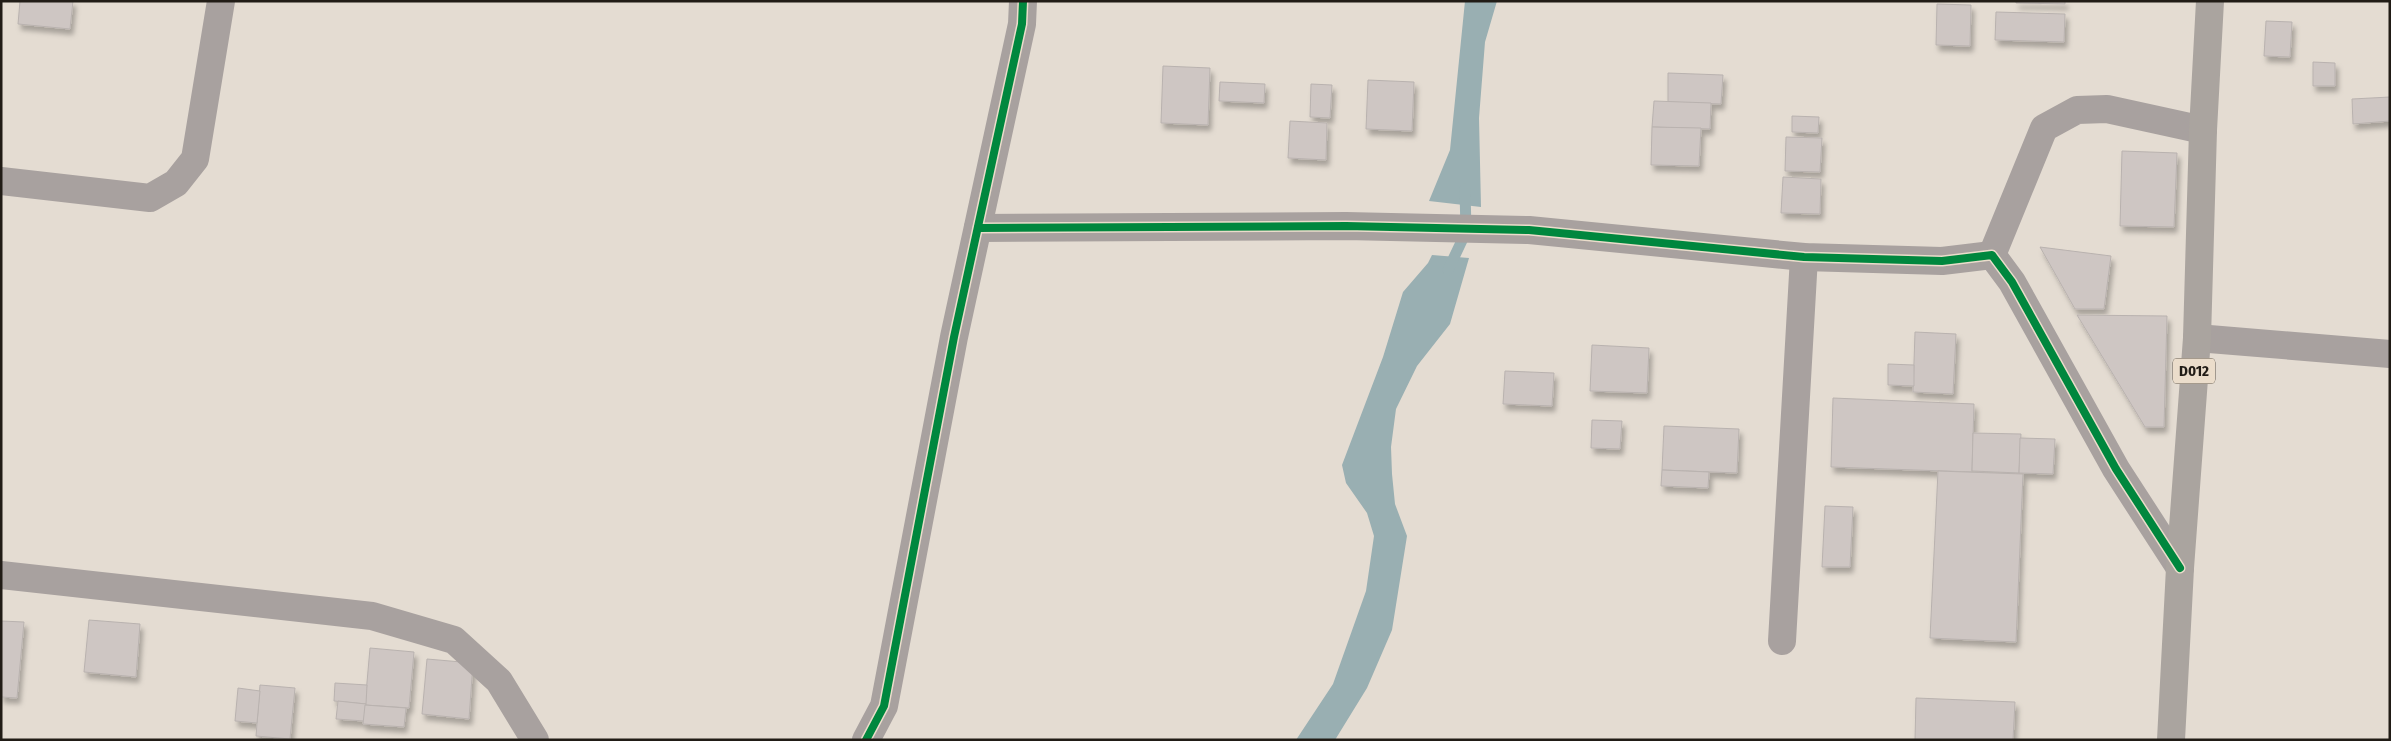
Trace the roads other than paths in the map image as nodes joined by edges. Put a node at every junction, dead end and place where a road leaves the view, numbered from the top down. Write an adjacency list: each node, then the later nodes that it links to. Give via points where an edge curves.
1 (221, 1): 5 (street, via 195,159 176,183 150,198)
2 (1023, 1): 6 (street, via 1022,24)
3 (2210, 1): 4 (main road, D012)
4 (2203, 130): 7 (street, via 2107,109 2077,110 2044,128); 9 (main road, D012)
5 (1, 181)
6 (978, 228): 8 (street, via 1346,226 1529,230); 15 (street, via 954,337 884,706)
7 (1992, 254): 8 (street, via 1942,261); 11 (street, via 2012,282 2116,470)
8 (1804, 258): 13 (street)
9 (2197, 338): 10 (street); 11 (main road, D012)
10 (2390, 354)
11 (2180, 568): 16 (main road, D012)
12 (1, 574): 14 (street, via 372,616 454,640 499,680)
13 (1782, 642)
14 (535, 740)
15 (866, 740)
16 (2171, 740)

